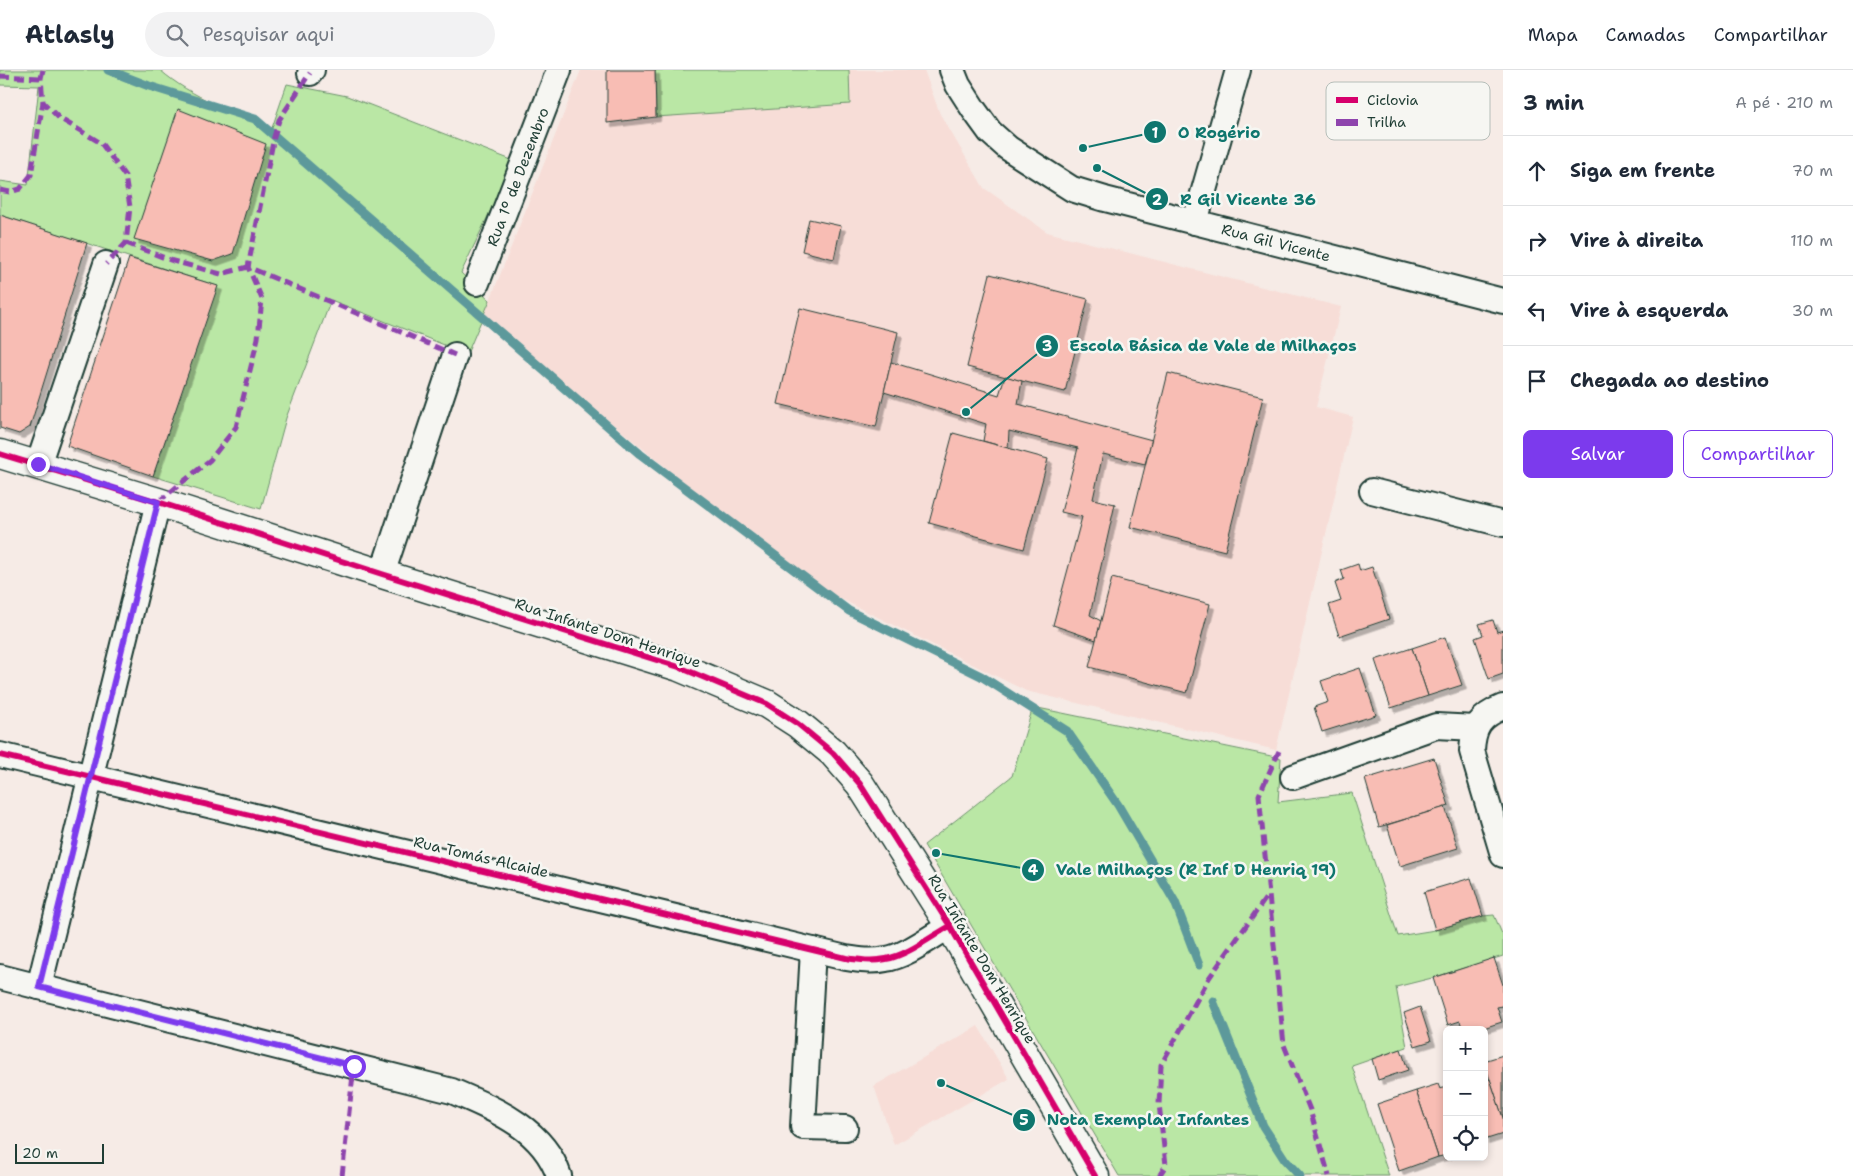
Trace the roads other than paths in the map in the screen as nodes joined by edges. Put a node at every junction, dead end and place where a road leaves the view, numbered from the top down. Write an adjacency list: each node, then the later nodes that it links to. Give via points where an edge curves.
1 (559, 70): 6 (street, Rua 1º de Dezembro)
2 (952, 70): 4 (street, Rua Gil Vicente, via 958,85 990,132 1039,169 1072,189)
3 (1238, 70): 4 (street)
4 (1194, 222): 7 (street, Rua Gil Vicente)
5 (106, 264): 10 (street)
6 (477, 283)
7 (1503, 301)
8 (455, 355): 14 (street)
9 (0, 454): 10 (street, Rua Infante Dom Henrique)
10 (38, 464): 12 (street, Rua Infante Dom Henrique)
11 (1372, 491): 13 (street)
12 (158, 502): 14 (street, Rua Infante Dom Henrique); 18 (street)
13 (1503, 524)
14 (382, 574): 21 (street, Rua Infante Dom Henrique, via 679,667 767,704 833,753 860,784)
15 (1503, 707): 16 (street, via 1493,710)
16 (1476, 728): 19 (street, via 1436,726); 20 (street, via 1472,751)
17 (0, 755): 18 (street, Rua Tomás Alcaide)
18 (90, 776): 22 (street, Rua Tomás Alcaide); 24 (street)
19 (1293, 777)
20 (1503, 855)
21 (950, 926): 22 (street, Rua Tomás Alcaide, via 908,951 887,959 868,961); 27 (street, Rua Infante Dom Henrique)
22 (813, 950): 25 (street, via 803,1127)
23 (0, 977): 24 (street)
24 (39, 987): 26 (street, via 452,1091 494,1108 521,1126 543,1146)
25 (845, 1128)
26 (559, 1176)
27 (1095, 1176)

